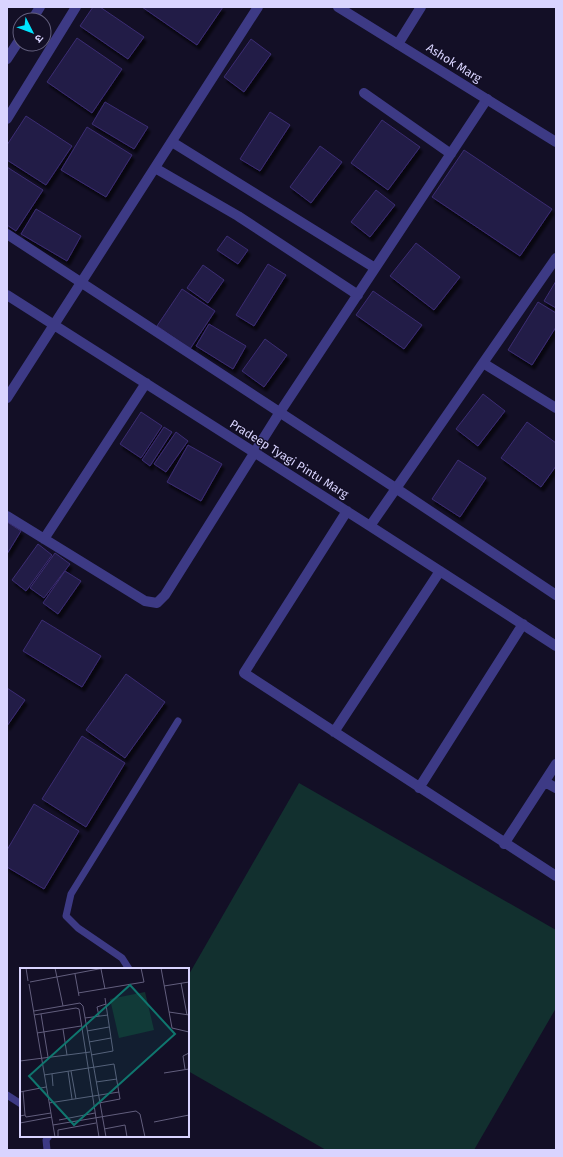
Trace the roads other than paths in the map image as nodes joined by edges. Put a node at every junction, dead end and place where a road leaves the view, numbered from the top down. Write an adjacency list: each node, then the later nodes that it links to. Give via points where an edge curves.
1 (258, 7): 9 (street)
2 (338, 7): 5 (street, Ashok Marg)
3 (421, 7): 5 (street)
4 (74, 8): 8 (street)
5 (398, 44): 7 (street, Ashok Marg)
6 (364, 93): 11 (street)
7 (487, 99): 10 (street, Ashok Marg); 11 (street)
8 (7, 119)
9 (172, 142): 12 (street); 15 (street)
10 (556, 142)
11 (451, 154): 15 (street)
12 (155, 168): 16 (street); 18 (street, via 238,216)
13 (7, 234): 16 (street)
14 (556, 258): 20 (street)
15 (375, 268): 18 (street)
16 (82, 282): 19 (street); 24 (street)
17 (7, 295): 19 (street, Pradeep Tyagi Pintu Marg)
18 (358, 295): 24 (street)
19 (54, 325): 21 (street, Pradeep Tyagi Pintu Marg); 22 (street)
20 (483, 363): 23 (street); 26 (street)
21 (146, 383): 25 (street, Pradeep Tyagi Pintu Marg); 30 (street)
22 (7, 398)
23 (556, 408)
24 (280, 412): 25 (street); 26 (street)
25 (255, 452): 27 (street, Pradeep Tyagi Pintu Marg); 30 (street, via 165,595 157,603 145,601)
26 (397, 488): 29 (street); 32 (street)
27 (347, 511): 29 (street, Pradeep Tyagi Pintu Marg); 36 (street, via 244,673)
28 (7, 516): 30 (street)
29 (370, 526): 31 (street, Pradeep Tyagi Pintu Marg)
30 (44, 540)
31 (440, 571): 33 (street, Pradeep Tyagi Pintu Marg); 36 (street)
32 (556, 595)
33 (522, 624): 34 (street, Pradeep Tyagi Pintu Marg); 39 (street)
34 (556, 646)
35 (178, 722): 43 (lane, via 71,894 66,916 78,928 122,958)
36 (334, 732): 39 (street)
37 (556, 764): 38 (street)
38 (544, 782): 40 (street); 41 (street)
39 (419, 788): 41 (street)
40 (556, 788)
41 (504, 844): 42 (street)
42 (556, 876)
43 (128, 968)
44 (7, 1095): 45 (lane)
45 (20, 1103)
46 (48, 1137): 47 (lane)
47 (47, 1150)

